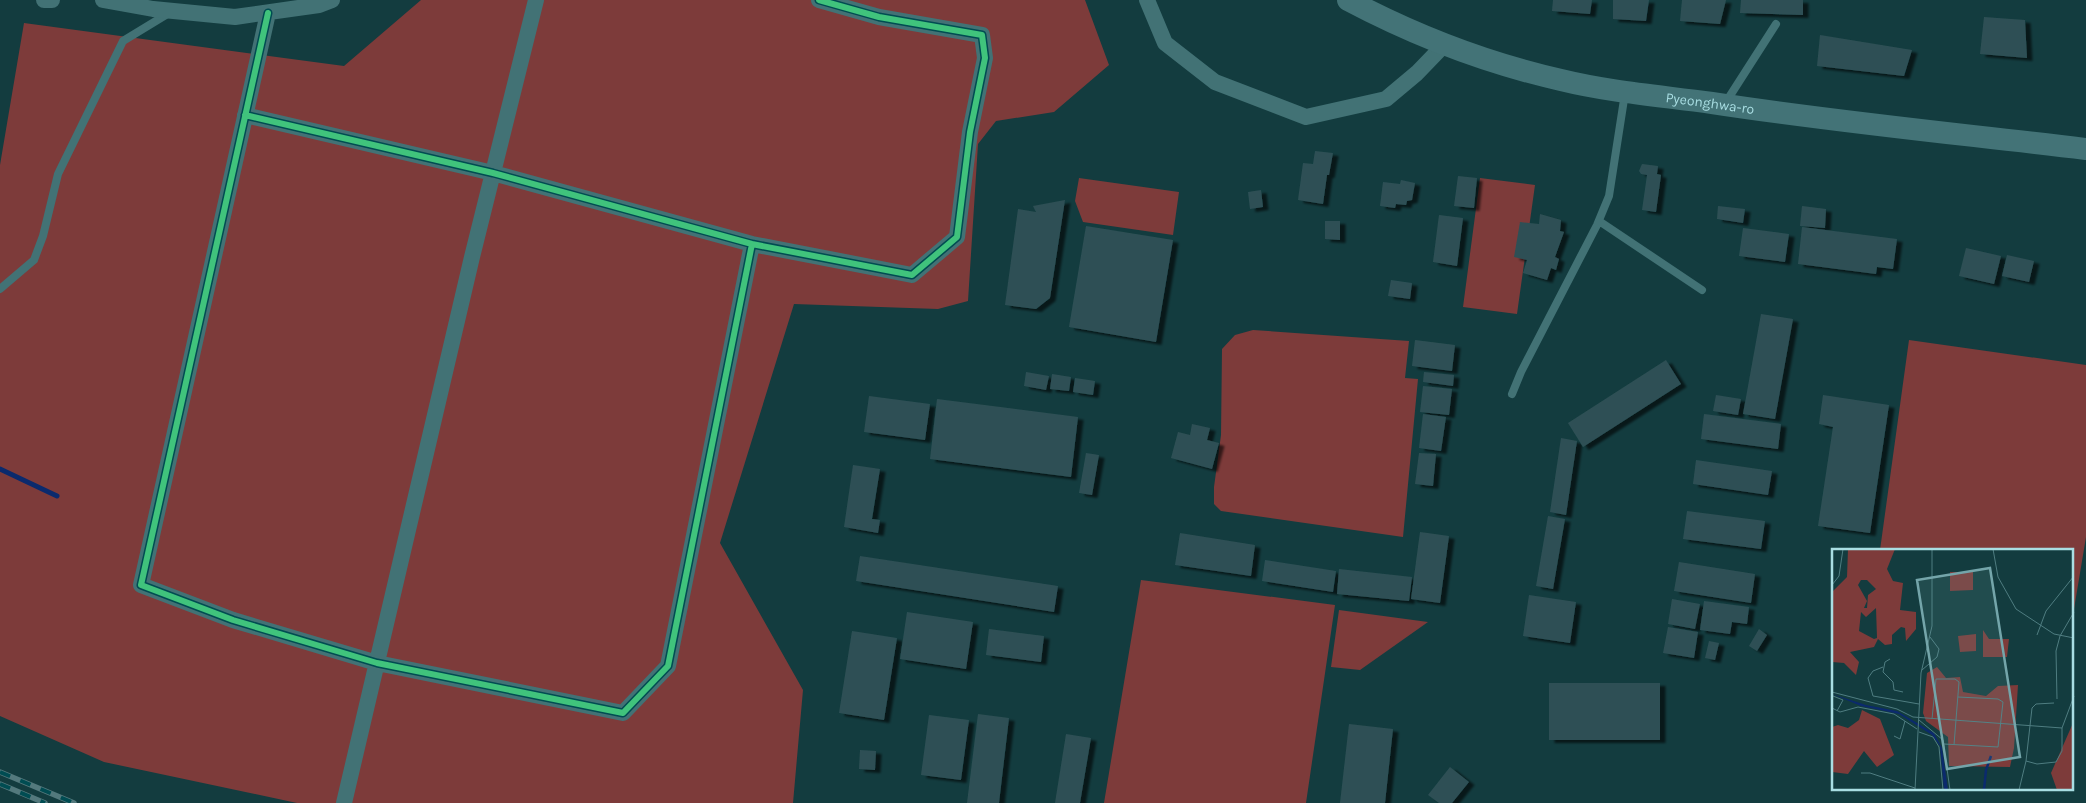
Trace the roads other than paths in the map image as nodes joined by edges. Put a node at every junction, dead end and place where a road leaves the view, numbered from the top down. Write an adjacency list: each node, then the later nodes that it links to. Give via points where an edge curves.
1 (44, 0): 2 (street)
2 (52, 0)
3 (103, 0): 9 (street)
4 (332, 0): 10 (street)
5 (536, 0): 17 (street)
6 (819, 0): 19 (street, via 879,16 982,35 985,58 970,132 957,237 912,275)
7 (1147, 0): 12 (street, via 1165,42 1215,82 1306,117 1386,99)
8 (1348, 0): 12 (main road, Pyeonghwa-ro)
9 (173, 11): 10 (street, via 234,17); 20 (lane, via 123,41 58,174 34,260)
10 (268, 13): 15 (street)
11 (1776, 24): 14 (lane)
12 (1444, 45): 13 (main road, Pyeonghwa-ro, via 1497,64 1563,81)
13 (1625, 91): 14 (main road, Pyeonghwa-ro); 18 (lane, via 1610,196)
14 (1724, 105): 16 (main road, Pyeonghwa-ro)
15 (245, 115): 17 (street); 23 (street, via 141,585 233,620)
16 (2086, 149)
17 (493, 173): 19 (street); 23 (street)
18 (1599, 221): 21 (lane); 22 (lane)
19 (752, 244): 23 (street, via 668,666 623,714)
20 (0, 289)
21 (1702, 290)
22 (1512, 394)
23 (377, 663): 24 (street)
24 (344, 803)

